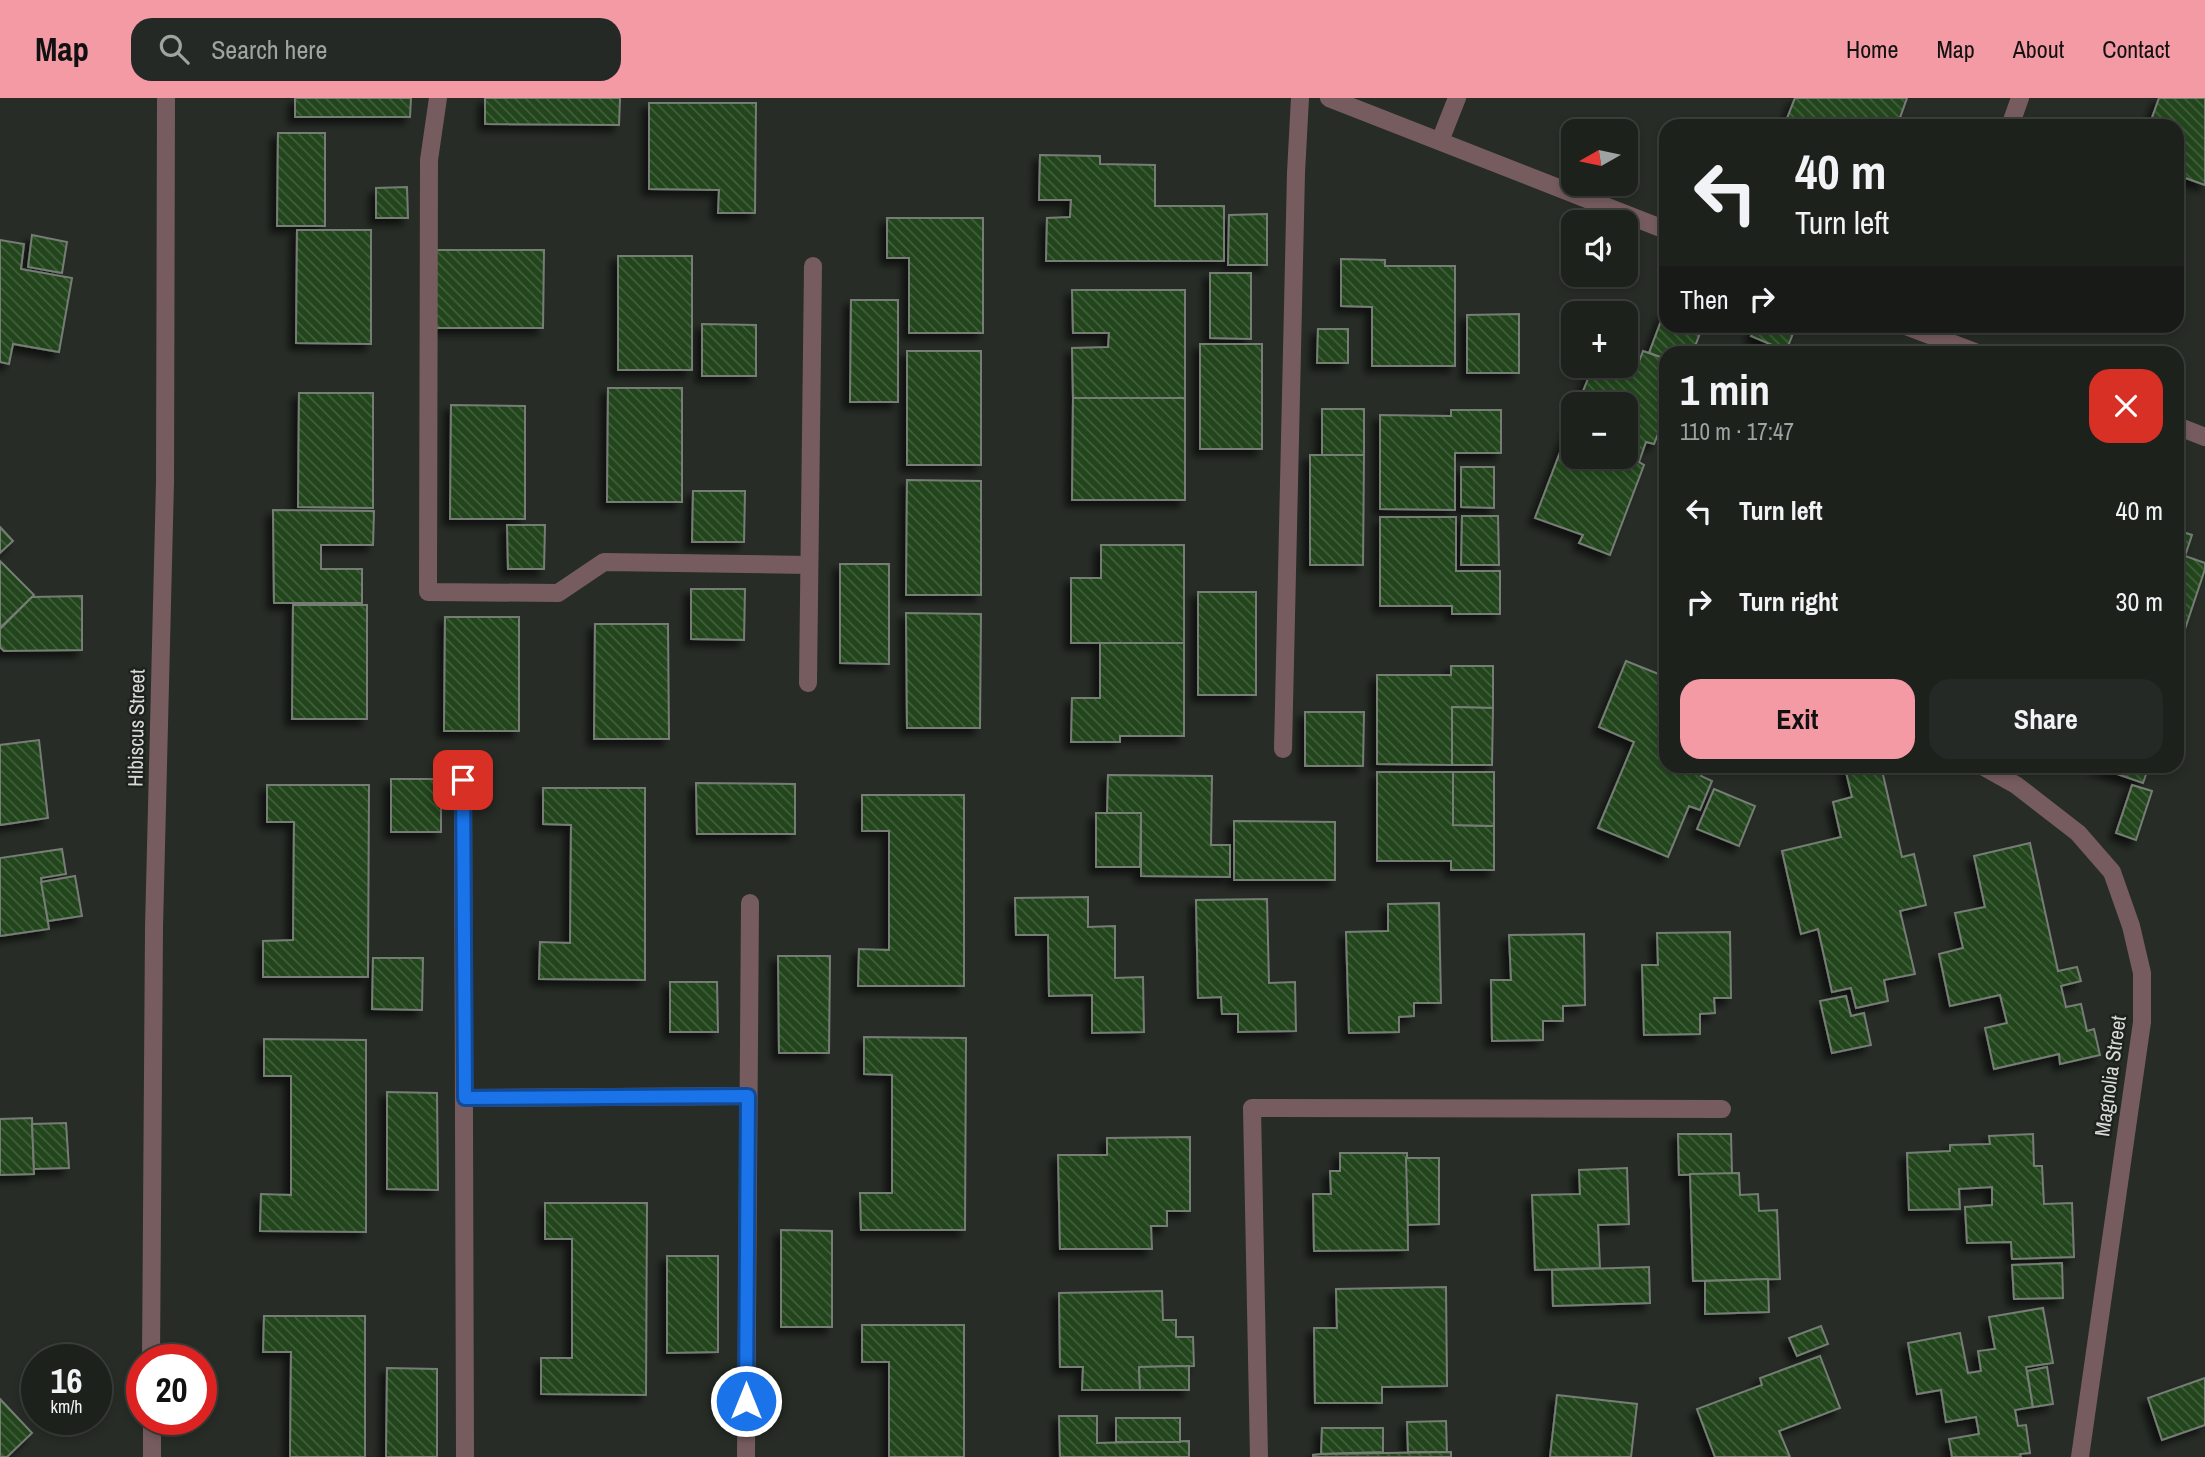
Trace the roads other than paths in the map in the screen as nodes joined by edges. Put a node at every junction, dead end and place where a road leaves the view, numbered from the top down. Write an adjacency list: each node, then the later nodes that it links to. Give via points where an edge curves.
1 (166, 98): 24 (street, Hibiscus Street, via 165,482 153,928)
2 (438, 98): 15 (street, via 429,160 428,592 558,593 604,562)
3 (1300, 98): 17 (street)
4 (1329, 98): 8 (street)
5 (1457, 98): 8 (street)
6 (2020, 98): 7 (street)
7 (2012, 119)
8 (1440, 141): 9 (street)
9 (1659, 227)
10 (813, 266): 15 (street)
11 (1939, 333): 12 (street)
12 (1964, 346)
13 (2184, 429): 14 (street)
14 (2205, 437)
15 (809, 565): 16 (street)
16 (808, 682)
17 (1283, 749)
18 (1995, 773): 30 (street, Magnolia Street, via 2078,833 2112,872 2142,973 2141,1022)
19 (463, 780): 22 (street)
20 (750, 903): 21 (street)
21 (748, 1096): 22 (street); 28 (street)
22 (465, 1098): 27 (street)
23 (1722, 1109): 29 (street, via 1252,1108)
24 (151, 1344)
25 (152, 1435): 26 (street)
26 (152, 1457)
27 (465, 1457)
28 (746, 1457)
29 (1259, 1457)
30 (2080, 1457)

